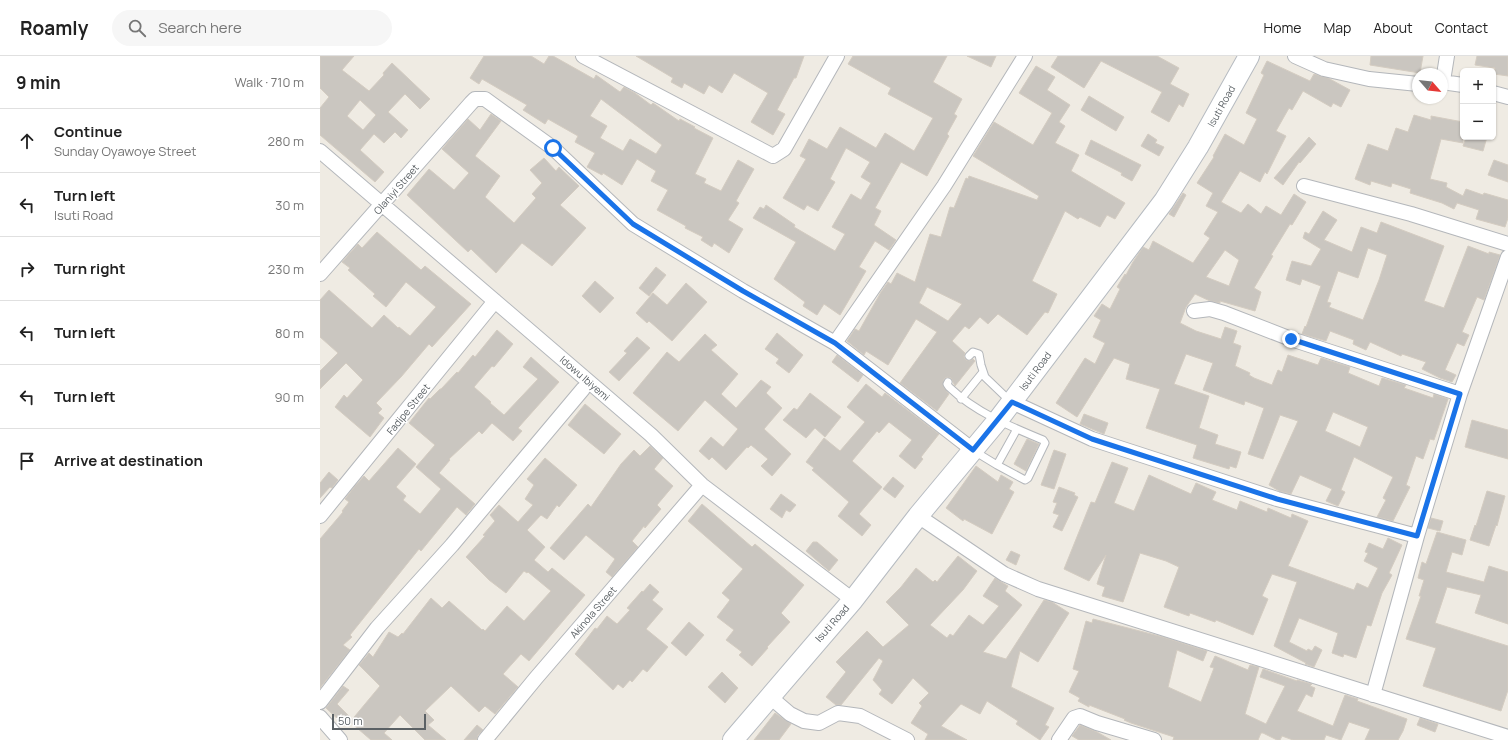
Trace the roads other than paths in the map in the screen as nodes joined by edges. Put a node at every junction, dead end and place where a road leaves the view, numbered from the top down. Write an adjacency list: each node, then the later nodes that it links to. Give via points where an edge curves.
1 (583, 56): 2 (street, via 774,156 784,149)
2 (837, 56)
3 (1025, 56): 21 (street, via 944,186)
4 (1249, 56): 28 (street, Isuti Road, via 1198,147 1164,201)
5 (1295, 56): 8 (street, via 1324,69 1362,78)
6 (1447, 56): 7 (street)
7 (1445, 68)
8 (1412, 83)
9 (1448, 83): 10 (street)
10 (1460, 85)
11 (1496, 94): 12 (street)
12 (1508, 97)
13 (320, 151): 15 (street, Idowu Ibiyemi)
14 (1304, 186): 16 (street, via 1411,214)
15 (382, 205): 18 (street, Olaniyi Street); 19 (street, Idowu Ibiyemi); 21 (street, Olaniyi Street, via 471,103 480,98 491,102 553,148 633,224)
16 (1508, 244)
17 (1508, 257): 26 (street)
18 (320, 274)
19 (496, 301): 33 (street, Idowu Ibiyemi, via 651,435); 34 (street, Fadipe Street)
20 (1194, 311): 26 (street, via 1210,309 1224,313 1305,343)
21 (835, 343): 31 (street)
22 (969, 356): 23 (lane, via 973,352 979,354)
23 (983, 372): 27 (lane); 28 (lane, via 991,384)
24 (948, 382): 27 (lane, via 949,387)
25 (583, 389): 40 (street, via 452,545 377,628)
26 (1460, 394): 36 (street)
27 (961, 399): 29 (lane)
28 (1012, 402): 29 (street, Isuti Road); 36 (street, via 1092,439 1277,499)
29 (998, 420): 30 (lane); 31 (street, Isuti Road)
30 (1017, 429): 32 (lane); 32 (lane, via 1045,443 1028,478 1022,479)
31 (973, 450): 32 (lane); 35 (street, Isuti Road)
32 (997, 465)
33 (702, 484): 37 (street, Idowu Ibiyemi); 44 (street, Akinola Street)
34 (320, 516)
35 (918, 516): 37 (street, Isuti Road); 38 (street, via 1004,574 1038,589)
36 (1417, 536): 38 (street)
37 (853, 600): 39 (street, Isuti Road)
38 (1373, 695): 42 (street)
39 (769, 696): 45 (street, Isuti Road); 46 (street, via 790,714 804,721 819,723 838,714 860,716)
40 (320, 702)
41 (320, 717): 43 (street)
42 (1508, 737)
43 (340, 740)
44 (485, 740)
45 (733, 740)
46 (907, 740)
47 (1059, 740): 48 (street, via 1074,718 1080,716)
48 (1154, 740)

